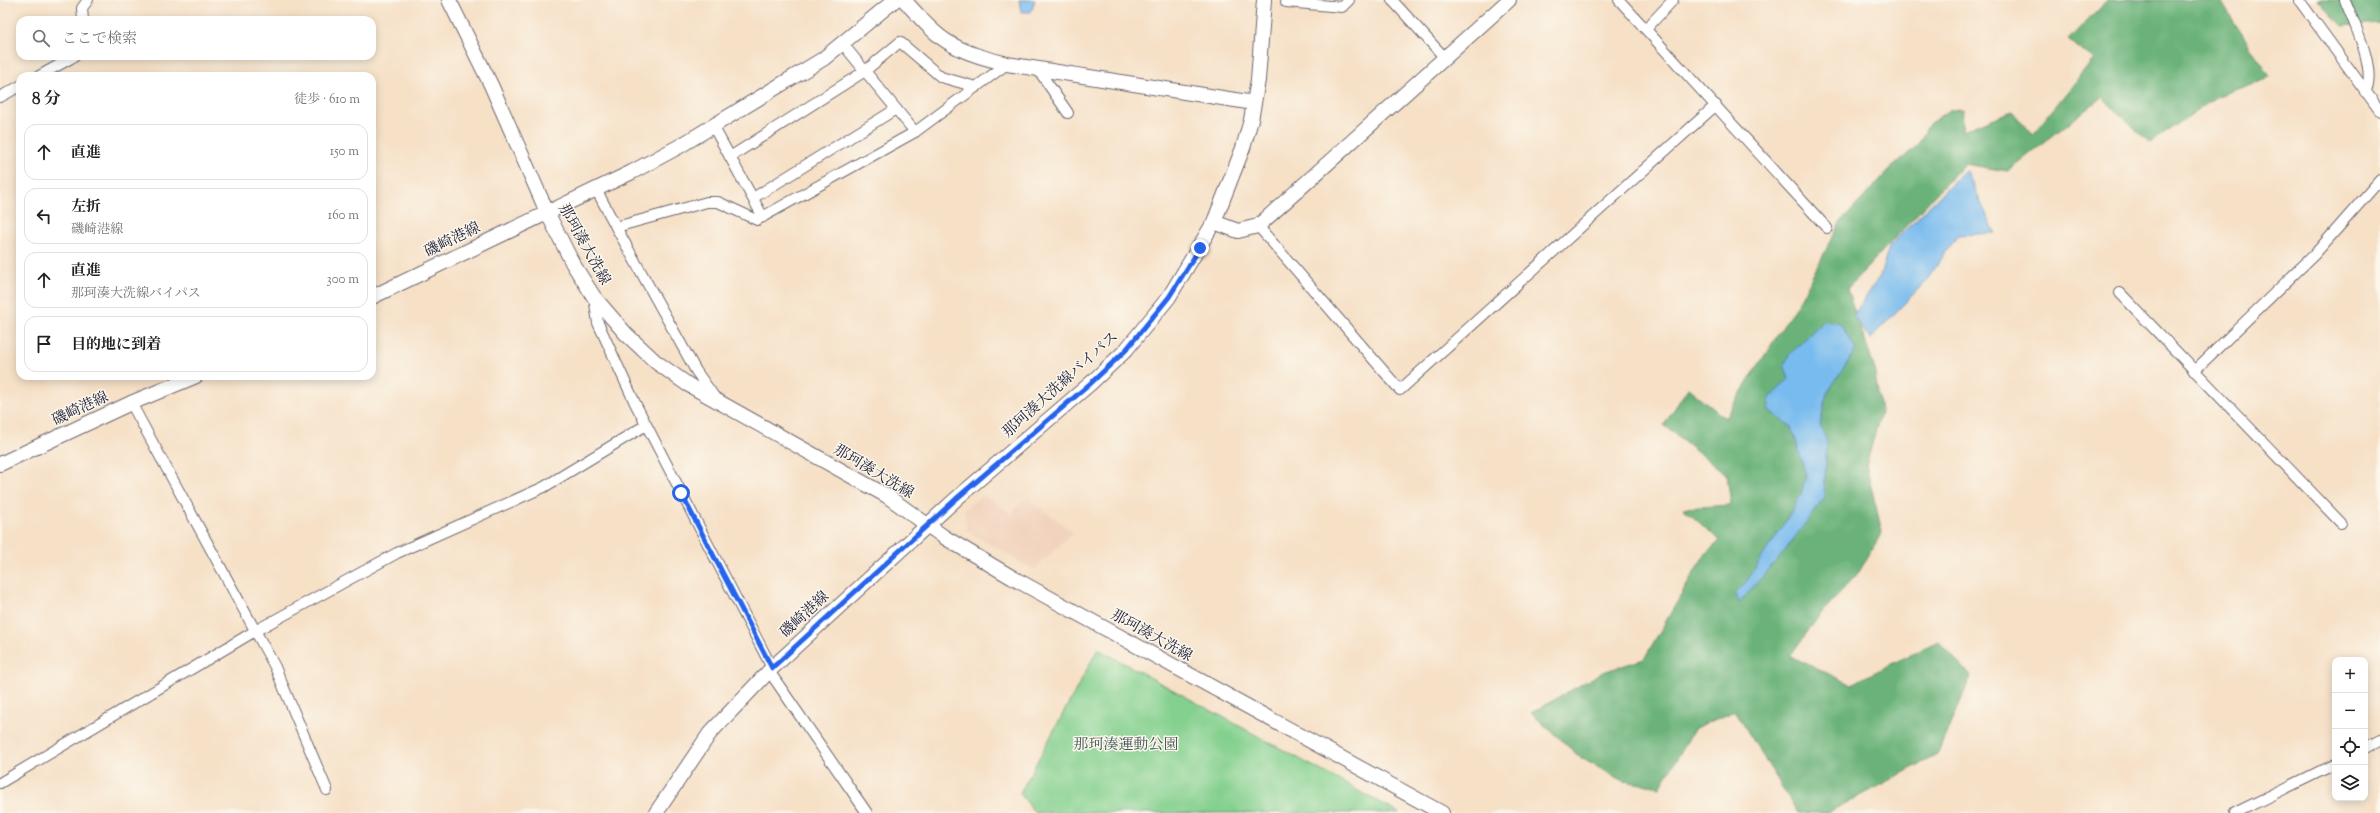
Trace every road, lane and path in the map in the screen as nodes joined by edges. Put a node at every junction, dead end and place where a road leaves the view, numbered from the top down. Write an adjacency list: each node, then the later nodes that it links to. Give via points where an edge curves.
1 (88, 0): 14 (street, via 82,8)
2 (450, 0): 38 (main road, 那珂湊大洗線)
3 (895, 0): 16 (main road, 磯崎港線)
4 (904, 0): 19 (main road, via 924,22 951,44)
5 (1264, 0): 27 (main road, 那珂湊大洗線バイパス, via 1262,43)
6 (1349, 0): 13 (street, via 1342,6)
7 (1392, 0): 17 (street)
8 (1509, 0): 17 (main road)
9 (1619, 0): 15 (street)
10 (1673, 0): 15 (street)
11 (2299, 0): 25 (street)
12 (2345, 0): 25 (street, via 2367,63 2369,77)
13 (1286, 2)
14 (83, 16)
15 (1646, 29): 28 (street)
16 (842, 43): 21 (street); 32 (main road, 磯崎港線, via 823,59)
17 (1445, 58): 41 (main road)
18 (69, 60): 22 (street)
19 (1007, 64): 20 (main road); 23 (street)
20 (1037, 68): 27 (main road); 31 (street)
21 (865, 71): 23 (street, via 900,42 941,77); 29 (street); 34 (street)
22 (46, 72)
23 (976, 87): 33 (street)
24 (16, 88): 26 (street)
25 (2365, 92): 30 (street)
26 (0, 97)
27 (1254, 103): 40 (main road, 那珂湊大洗線バイパス, via 1235,170)
28 (1716, 105): 41 (street, via 1400,390); 43 (street)
29 (896, 109): 33 (street); 37 (street)
30 (2380, 111)
31 (1068, 113)
32 (713, 126): 34 (street); 36 (main road, 磯崎港線)
33 (915, 132): 39 (street)
34 (730, 157): 37 (street)
35 (2380, 180): 47 (street, via 2314,256)
36 (596, 189): 38 (main road, 磯崎港線); 42 (street)
37 (753, 198): 39 (street)
38 (547, 212): 45 (main road, 磯崎港線); 46 (main road, 那珂湊大洗線, via 573,264)
39 (763, 217): 42 (street, via 757,220 718,202 707,202)
40 (1214, 222): 41 (main road, via 1238,231); 54 (main road, 那珂湊大洗線バイパス, via 1169,297 1125,351)
41 (1258, 226)
42 (616, 227): 50 (street, via 696,371)
43 (1828, 228)
44 (2120, 293): 47 (street)
45 (376, 295)
46 (594, 297): 50 (main road, 那珂湊大洗線, via 656,362); 51 (street, via 598,323)
47 (2194, 370): 53 (street)
48 (187, 380): 49 (main road, 磯崎港線)
49 (131, 404): 52 (main road, 磯崎港線); 55 (street)
50 (719, 404): 54 (main road, 那珂湊大洗線, via 887,496)
51 (646, 425): 55 (street, via 544,487 397,554); 56 (street)
52 (0, 464)
53 (2341, 523)
54 (927, 525): 56 (main road, 磯崎港線); 64 (main road, 那珂湊大洗線, via 949,541 1013,578)
55 (255, 631): 60 (street); 61 (street, via 275,667)
56 (771, 669): 62 (main road, 磯崎港線, via 710,734); 63 (street)
57 (2380, 740): 58 (street)
58 (2368, 746)
59 (2333, 765): 65 (street)
60 (0, 783)
61 (327, 790)
62 (656, 813)
63 (867, 813)
64 (1442, 813)
65 (2235, 813)

